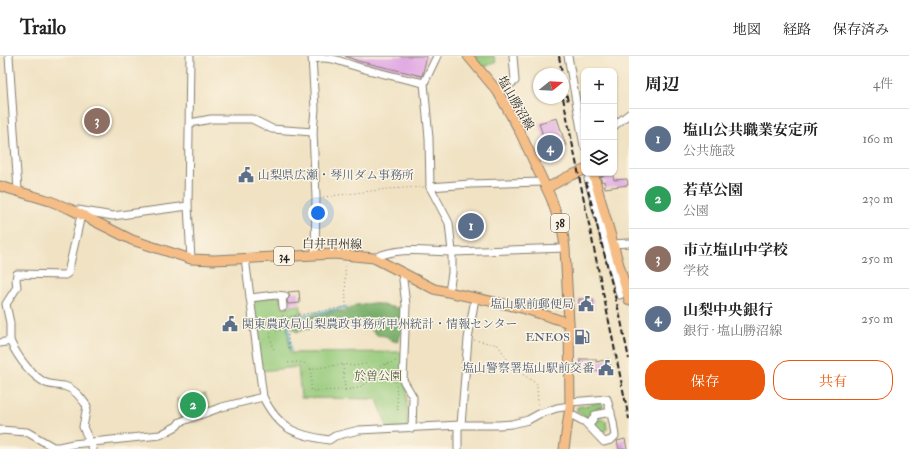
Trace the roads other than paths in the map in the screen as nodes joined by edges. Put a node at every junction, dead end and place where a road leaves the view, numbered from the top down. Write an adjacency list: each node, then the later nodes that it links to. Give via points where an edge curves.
1 (9, 56): 22 (street)
2 (190, 56): 12 (street)
3 (437, 56): 9 (street)
4 (468, 56): 10 (main road, 塩山勝沼線 / 38)
5 (513, 56): 10 (street, via 515,81)
6 (568, 56): 15 (street)
7 (313, 57): 8 (street); 14 (street)
8 (332, 57): 9 (street, via 354,66)
9 (424, 83): 21 (street)
10 (498, 92): 19 (main road, 塩山勝沼線 / 38)
11 (629, 114): 13 (street)
12 (190, 124): 14 (street, via 211,119 252,119 272,129); 23 (street)
13 (617, 124)
14 (313, 132): 30 (street)
15 (583, 140)
16 (581, 171): 19 (main road)
17 (591, 176): 36 (street, via 588,179)
18 (594, 176): 27 (main road)
19 (545, 185): 21 (street, via 470,184); 28 (main road, 塩山勝沼線 / 38, via 563,233)
20 (0, 186): 22 (main road, 白井甲州線 / 34)
21 (430, 187): 29 (street, via 449,223)
22 (18, 190): 24 (main road, 白井甲州線 / 34)
23 (188, 206): 24 (street, via 113,216); 33 (street)
24 (70, 209): 25 (main road, 白井甲州線 / 34)
25 (82, 215): 33 (main road, 白井甲州線 / 34, via 132,240); 42 (street, via 68,273 18,274 17,287 6,304)
26 (629, 243): 27 (street)
27 (612, 244): 39 (main road)
28 (565, 248): 29 (street); 41 (main road, 塩山勝沼線 / 38)
29 (452, 252): 32 (street, via 387,252); 35 (street)
30 (315, 254): 31 (main road, 白井甲州線 / 34); 32 (main road, 白井甲州線 / 34)
31 (245, 258): 33 (main road, 白井甲州線 / 34); 37 (street)
32 (374, 258): 34 (main road, 白井甲州線 / 34)
33 (191, 259)
34 (402, 272): 35 (main road, 白井甲州線 / 34, via 434,289); 49 (street, via 406,305 403,380 413,397)
35 (449, 292): 38 (main road, 白井甲州線 / 34)
36 (620, 295)
37 (250, 298): 40 (street, via 283,296); 44 (street)
38 (475, 298): 41 (main road, 白井甲州線 / 34, via 522,308); 47 (street, via 468,339)
39 (629, 300)
40 (283, 307)
41 (569, 323): 45 (main road, 塩山勝沼線 / 38)
42 (10, 341): 43 (street); 53 (street, via 30,371 45,382 74,390 87,406 83,427)
43 (0, 343)
44 (263, 396): 51 (street, via 276,417 290,430 311,438); 53 (street, via 180,422 160,435)
45 (570, 407): 46 (street, via 607,399); 47 (street, via 558,408 512,424); 48 (street); 56 (main road, 塩山勝沼線 / 38)
46 (611, 412): 48 (street, via 595,415); 52 (street, via 615,436)
47 (460, 425): 49 (street); 55 (street)
48 (589, 426): 52 (street)
49 (412, 428): 51 (street, via 360,430)
50 (0, 431): 53 (street, via 27,432 53,447)
51 (329, 440): 54 (street)
52 (604, 445)
53 (91, 446)
54 (329, 449)
55 (458, 449)
56 (564, 449)

